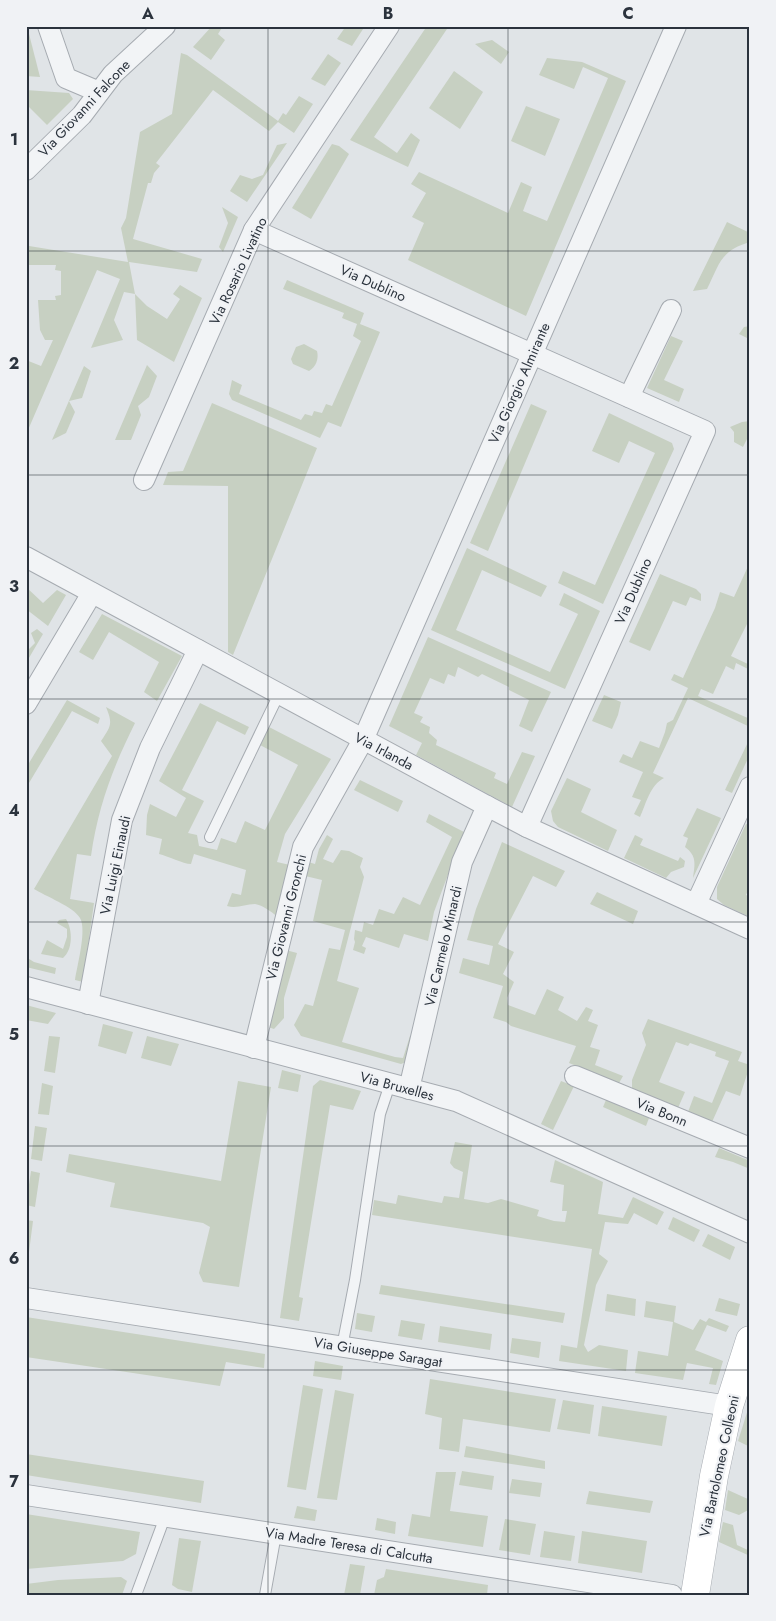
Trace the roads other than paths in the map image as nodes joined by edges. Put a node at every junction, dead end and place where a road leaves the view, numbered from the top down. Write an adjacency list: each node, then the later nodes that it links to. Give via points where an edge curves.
1 (48, 26): 5 (street, via 66,78)
2 (165, 26): 5 (street, Via Giovanni Falcone, via 113,74)
3 (389, 26): 7 (street, Via Rosario Livatino)
4 (676, 26): 9 (street, Via Giorgio Almirante)
5 (99, 92): 6 (street, Via Giovanni Falcone, via 82,115)
6 (26, 170)
7 (254, 230): 9 (street, Via Dublino); 11 (street, Via Rosario Livatino)
8 (671, 310): 10 (street)
9 (531, 354): 10 (street, Via Dublino); 17 (street, Via Giorgio Almirante)
10 (629, 397): 20 (street, Via Dublino, via 705,431)
11 (144, 480)
12 (26, 557): 13 (street, Via Irlanda)
13 (92, 593): 14 (street, Via Irlanda); 16 (street)
14 (198, 650): 15 (street, Via Irlanda); 25 (street, Via Luigi Einaudi, via 150,748 122,820)
15 (279, 694): 17 (street, Via Irlanda); 21 (lane)
16 (26, 704)
17 (363, 740): 19 (street, Via Irlanda); 26 (street, Via Giovanni Gronchi, via 302,848)
18 (750, 787): 22 (street)
19 (487, 806): 20 (street, Via Irlanda); 28 (street, Via Carmelo Minardi, via 462,862)
20 (527, 827): 22 (street, Via Irlanda)
21 (210, 837)
22 (696, 904): 23 (street, Via Irlanda)
23 (750, 929)
24 (26, 987): 25 (street, Via Bruxelles)
25 (88, 1004): 26 (street, Via Bruxelles)
26 (254, 1048): 28 (street, Via Bruxelles)
27 (575, 1076): 29 (street, Via Bonn)
28 (400, 1086): 30 (street, Via Bruxelles, via 456,1101); 33 (lane, via 380,1114)
29 (750, 1148)
30 (750, 1233)
31 (26, 1298): 33 (street, Via Giuseppe Saragat)
32 (750, 1340): 34 (main road, Via Bartolomeo Colleoni)
33 (342, 1347): 34 (street, Via Giuseppe Saragat)
34 (730, 1406): 41 (main road, Via Bartolomeo Colleoni, via 714,1476)
35 (26, 1496): 36 (street, Via Madre Teresa di Calcutta)
36 (165, 1517): 37 (street, Via Madre Teresa di Calcutta); 38 (lane)
37 (276, 1534): 39 (lane); 40 (street, Via Madre Teresa di Calcutta)
38 (136, 1595)
39 (265, 1595)
40 (672, 1595)
41 (695, 1595)

